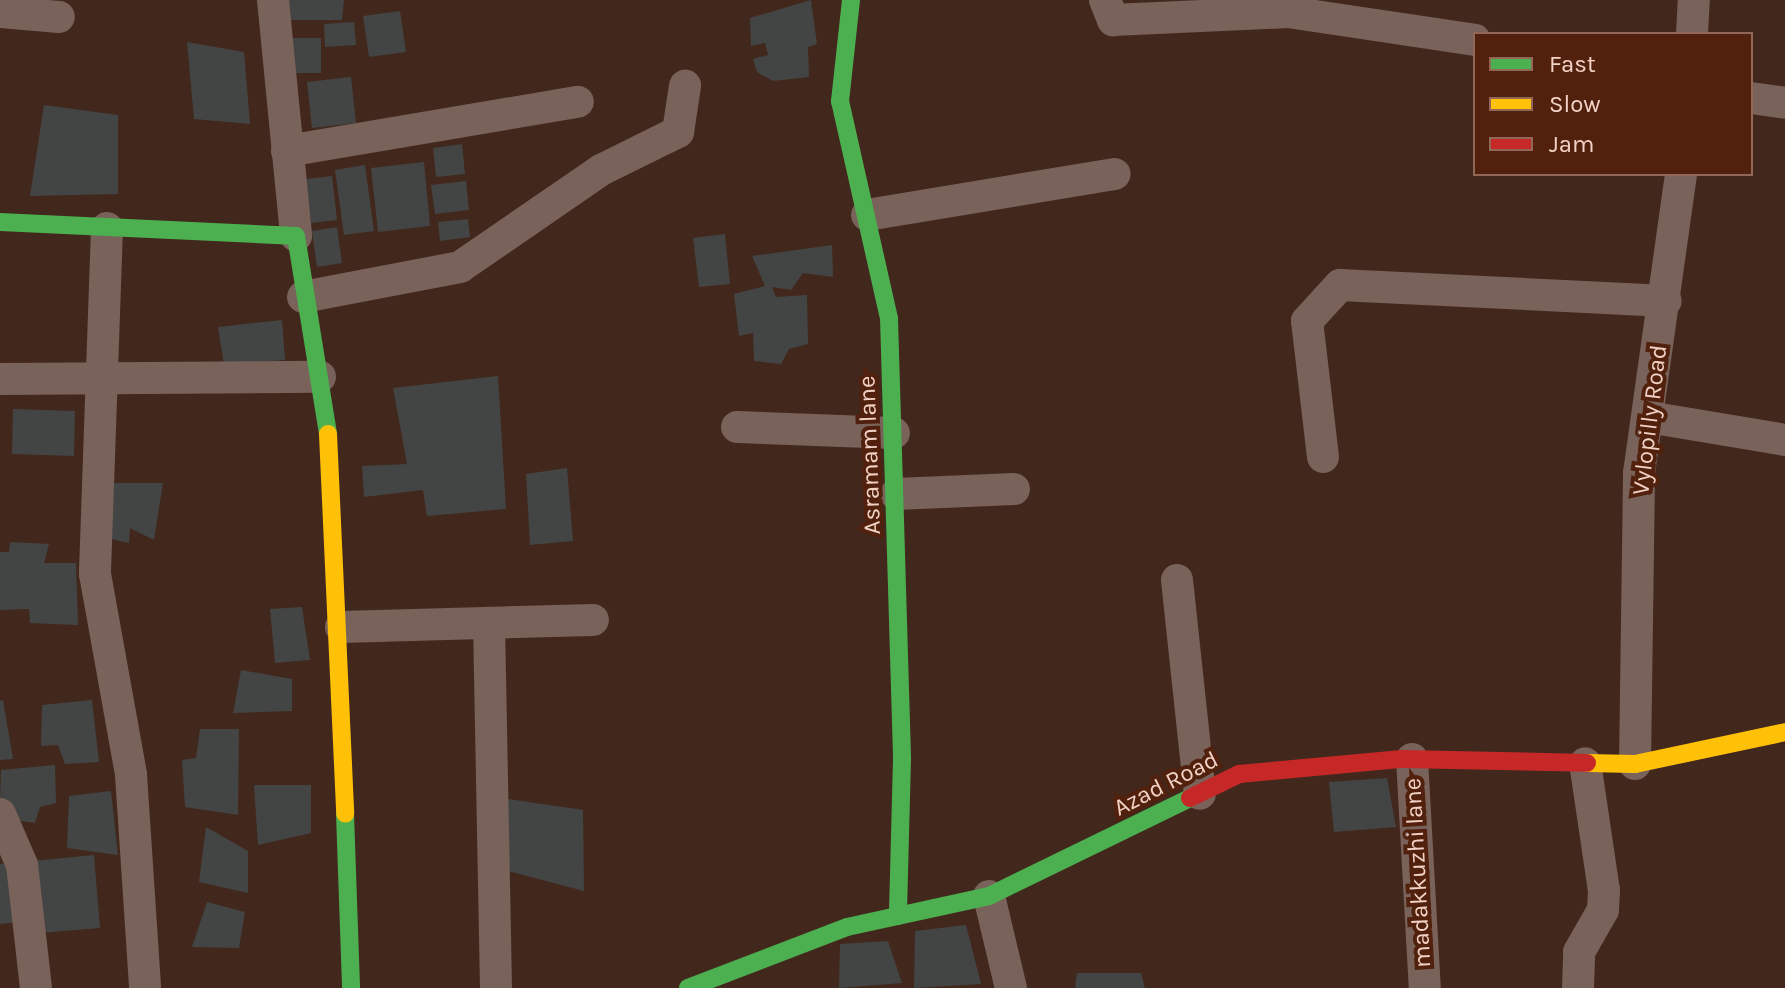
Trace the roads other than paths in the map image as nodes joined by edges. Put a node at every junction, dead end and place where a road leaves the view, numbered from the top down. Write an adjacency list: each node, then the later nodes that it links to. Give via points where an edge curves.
1 (273, 0): 13 (street)
2 (851, 0): 16 (street, Asramam lane, via 840,101)
3 (1105, 0): 8 (street, via 1113,20 1288,12)
4 (1694, 0): 7 (street)
5 (0, 12): 6 (street)
6 (59, 17)
7 (1692, 32)
8 (1473, 40)
9 (685, 86): 20 (street, via 678,132 601,170 460,267)
10 (1753, 98): 12 (street)
11 (578, 102): 13 (street)
12 (1785, 103)
13 (287, 151): 19 (street)
14 (1115, 174): 16 (street)
15 (1681, 176): 21 (street, Vylopilly Road)
16 (867, 215): 27 (street, Asramam lane, via 889,318)
17 (0, 222): 18 (street)
18 (107, 228): 19 (street); 24 (street)
19 (296, 236): 20 (street)
20 (303, 297): 22 (street)
21 (1666, 301): 25 (street, Vylopilly Road); 29 (street, via 1340,285 1307,321)
22 (320, 377): 24 (street); 35 (street, via 333,466)
23 (0, 379): 24 (street)
24 (99, 379): 45 (street, via 95,574 131,775)
25 (1648, 417): 28 (street); 39 (street, Vylopilly Road, via 1639,473)
26 (737, 427): 27 (street)
27 (894, 433): 31 (street, Asramam lane)
28 (1785, 440)
29 (1323, 457)
30 (1014, 489): 31 (street)
31 (896, 494): 43 (street, Asramam lane)
32 (1177, 580): 40 (street)
33 (593, 620): 34 (street)
34 (489, 623): 35 (street); 47 (street)
35 (341, 627): 46 (street)
36 (1785, 732): 39 (street, Azad Road)
37 (1412, 759): 38 (street, Azad Road); 40 (street, Azad Road, via 1239,774); 50 (street, madakkuzhi lane)
38 (1585, 763): 39 (street, Azad Road); 51 (street, via 1604,891 1603,910 1579,952)
39 (1635, 764)
40 (1200, 794): 42 (street, Azad Road)
41 (0, 814): 44 (street, via 22,865)
42 (989, 896): 43 (street, Azad Road); 49 (street)
43 (898, 916): 48 (street, Azad Road, via 847,927)
44 (36, 988)
45 (145, 988)
46 (351, 988)
47 (496, 988)
48 (688, 988)
49 (1011, 988)
50 (1425, 988)
51 (1578, 988)

